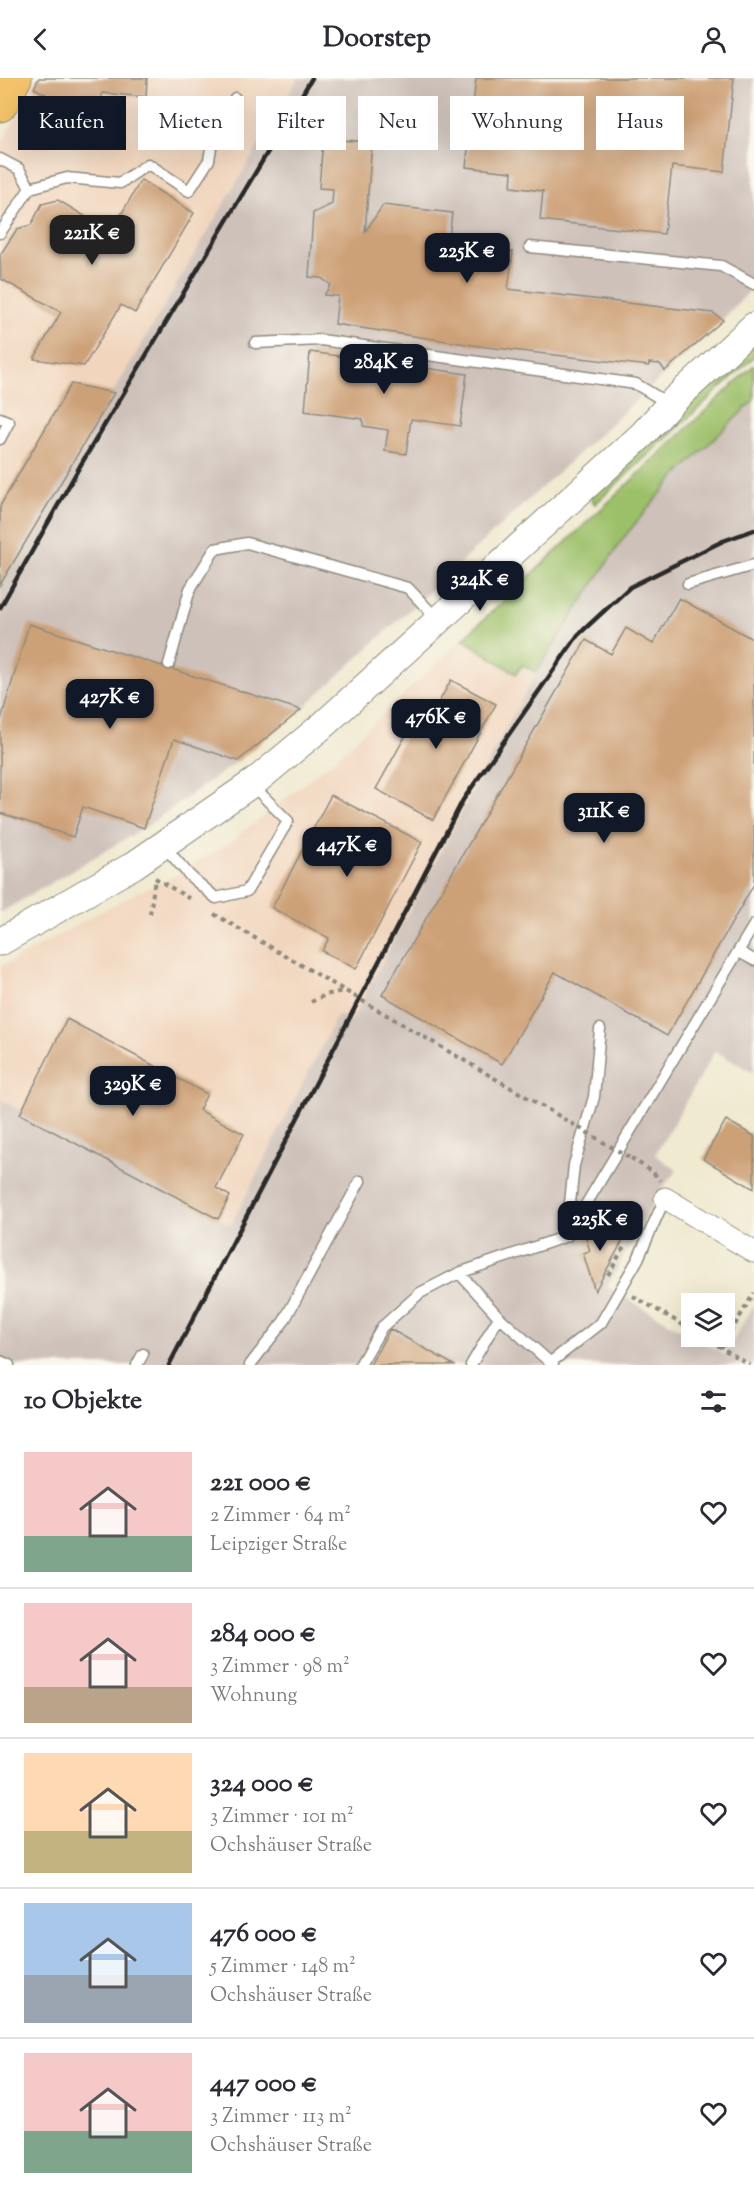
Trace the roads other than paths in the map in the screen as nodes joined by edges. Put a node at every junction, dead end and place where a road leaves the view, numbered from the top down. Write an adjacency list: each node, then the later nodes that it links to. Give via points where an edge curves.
1 (15, 78): 2 (main road)
2 (0, 105)
3 (211, 150): 5 (lane, via 209,160 189,191 148,165 120,183 67,178)
4 (0, 159): 5 (lane, via 19,169)
5 (30, 188): 6 (lane)
6 (0, 233)
7 (530, 248): 8 (lane, via 721,266)
8 (754, 284)
9 (754, 326): 11 (street)
10 (255, 343): 11 (lane, via 321,340 636,384)
11 (670, 404): 16 (street, via 642,435)
12 (0, 418): 13 (lane, via 9,422)
13 (0, 439)
14 (754, 565): 15 (lane)
15 (688, 584)
16 (438, 620): 17 (lane, via 408,588 247,543 215,549 190,589); 18 (street, via 322,726)
17 (169, 664)
18 (251, 784): 19 (street); 19 (lane, via 288,821 247,891 216,898)
19 (163, 845): 21 (street, via 144,872)
20 (754, 925): 22 (lane)
21 (0, 942)
22 (739, 952): 23 (lane); 27 (lane)
23 (754, 960)
24 (600, 1029): 27 (lane, via 594,1097 574,1165)
25 (360, 1181): 36 (lane, via 284,1321)
26 (665, 1198): 28 (street); 33 (lane, via 638,1259 601,1323)
27 (567, 1236): 29 (lane)
28 (754, 1252)
29 (459, 1273): 30 (lane); 37 (lane, via 420,1293 382,1327)
30 (499, 1317): 33 (lane); 38 (lane)
31 (143, 1354): 35 (lane)
32 (0, 1360): 34 (lane)
33 (552, 1364)
34 (9, 1365)
35 (137, 1365)
36 (250, 1365)
37 (360, 1365)
38 (471, 1365)

